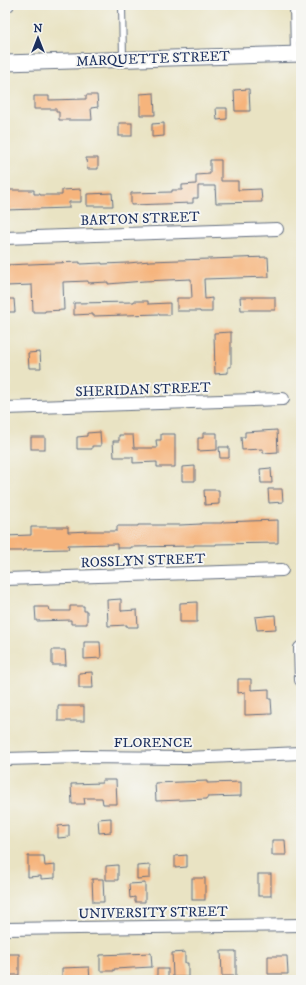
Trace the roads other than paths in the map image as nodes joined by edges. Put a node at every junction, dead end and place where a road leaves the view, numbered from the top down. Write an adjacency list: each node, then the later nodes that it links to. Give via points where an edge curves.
1 (122, 5): 4 (lane)
2 (294, 5): 3 (lane)
3 (298, 54): 4 (street, MARQUETTE STREET)
4 (123, 59): 5 (street, MARQUETTE STREET)
5 (5, 63)
6 (277, 229): 7 (street, BARTON STREET)
7 (5, 238)
8 (283, 399): 9 (street, SHERIDAN STREET)
9 (5, 408)
10 (282, 570): 11 (street, ROSSLYN STREET)
11 (5, 579)
12 (300, 648): 13 (street)
13 (301, 680)
14 (301, 753): 15 (street, FLORENCE, via 186,758)
15 (5, 759)
16 (301, 925): 17 (street, UNIVERSITY STREET)
17 (5, 929)

